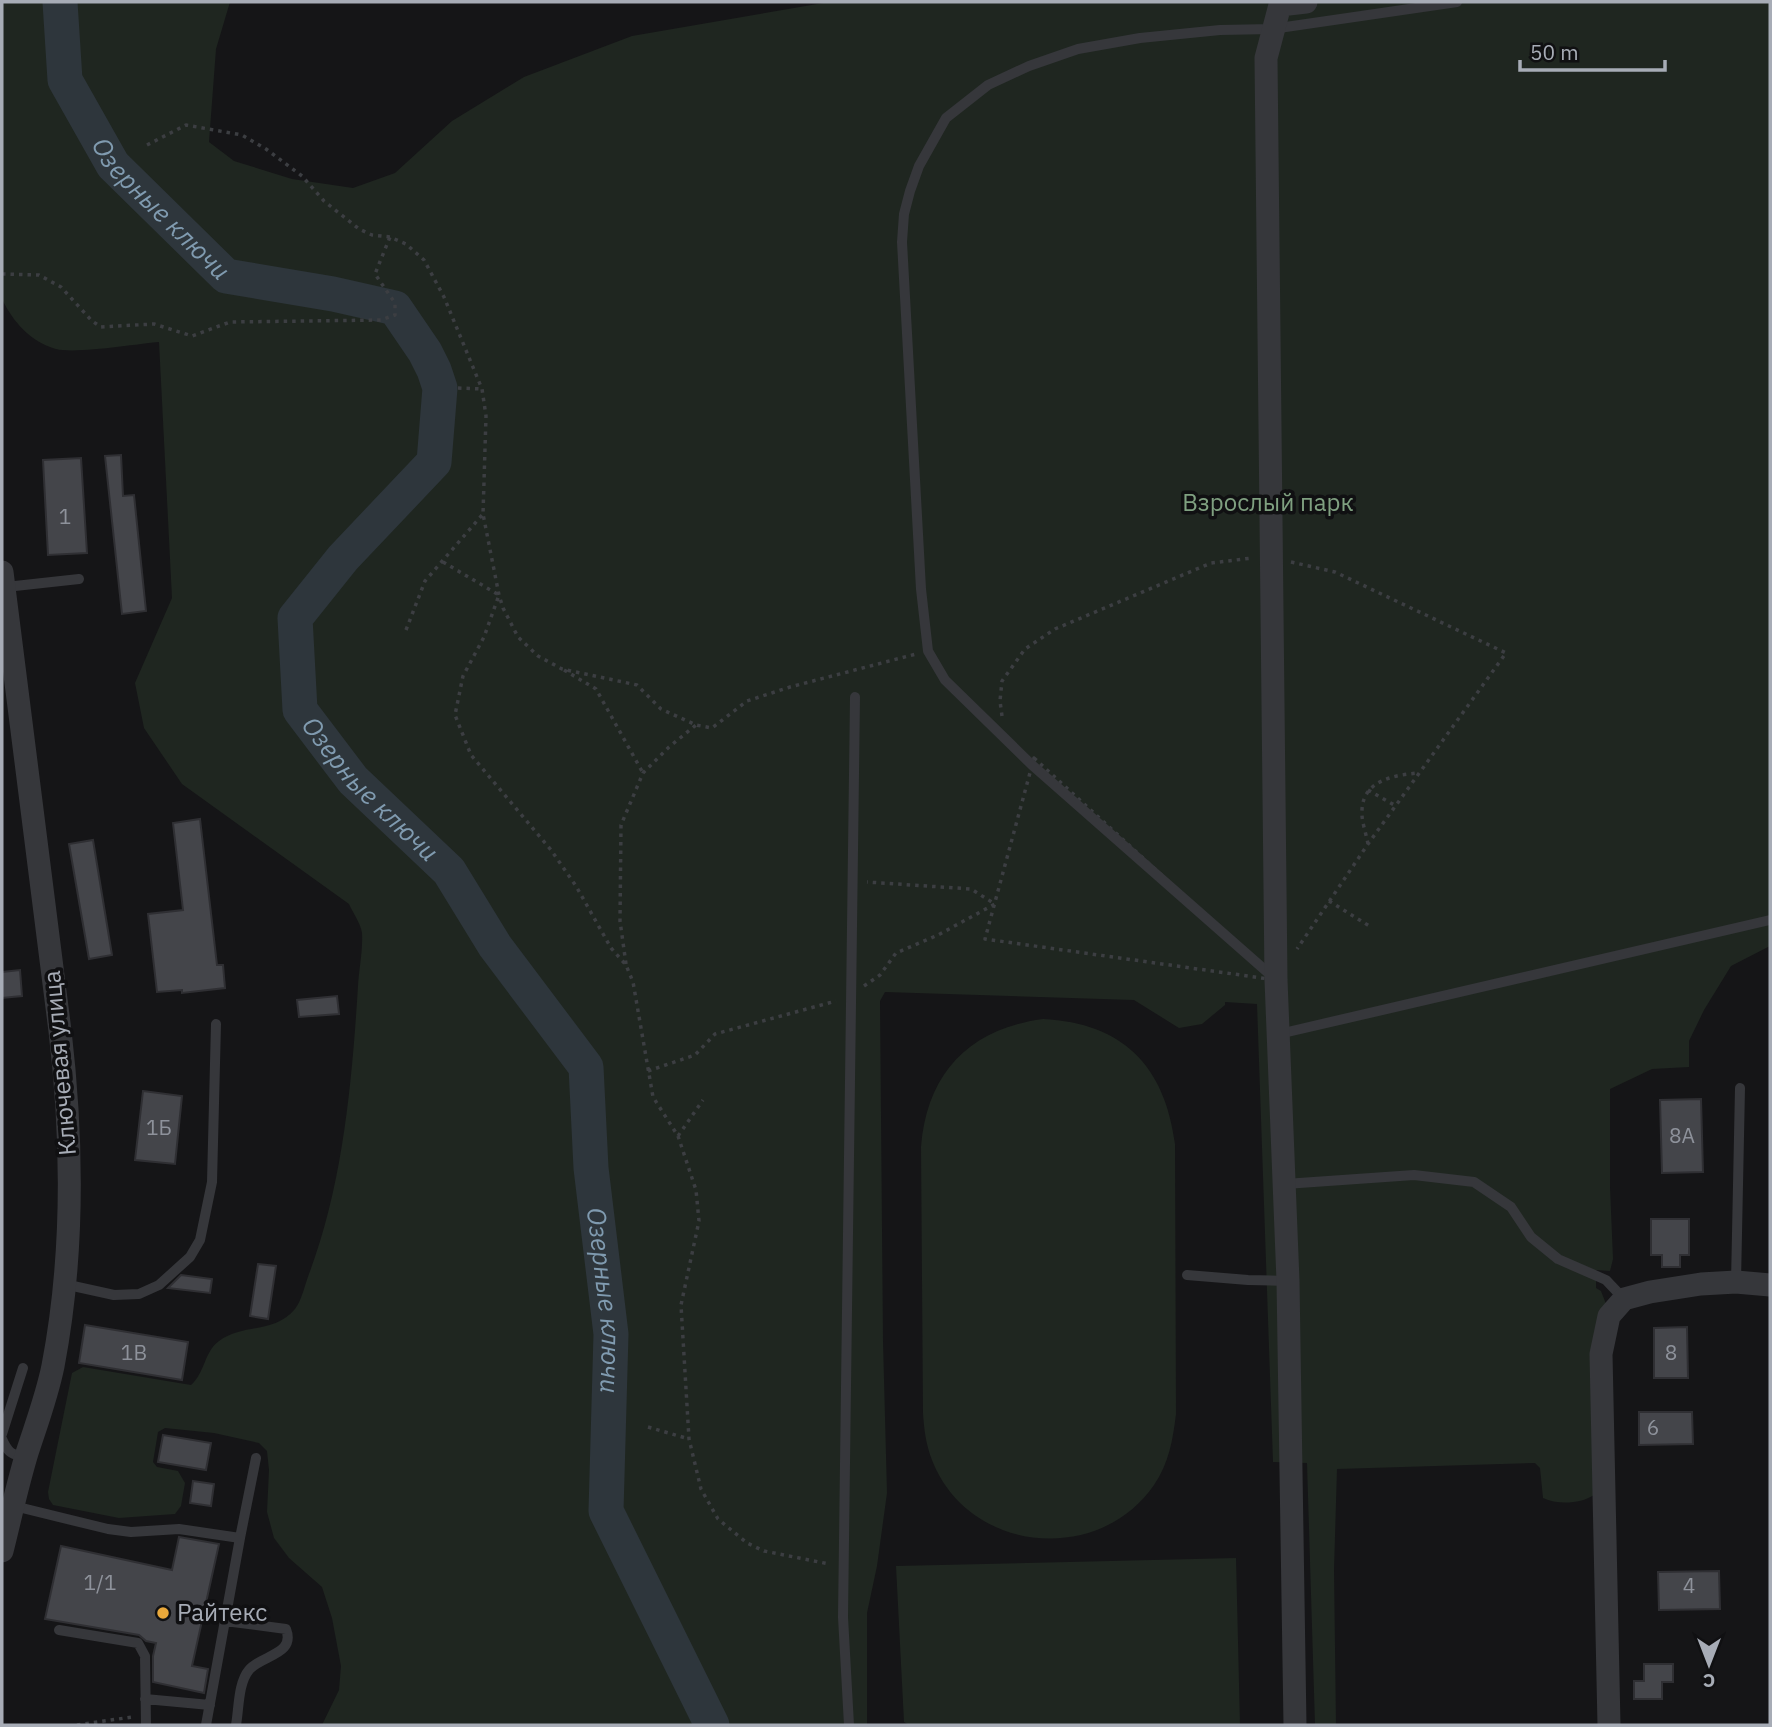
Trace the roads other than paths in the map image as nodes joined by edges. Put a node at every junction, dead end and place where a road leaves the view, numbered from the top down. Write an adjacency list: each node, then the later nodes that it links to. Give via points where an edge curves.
1 (1307, 2): 3 (street)
2 (1457, 2): 4 (lane)
3 (1279, 3): 4 (street)
4 (1272, 29): 10 (street, via 1266,58); 10 (lane, via 1140,38 1078,50 988,85 946,118 925,153 904,214 902,242 928,651 945,680 1032,765)
5 (79, 579): 6 (lane, via 15,586)
6 (3, 581): 7 (street, Ключевая улица)
7 (6, 652): 18 (street, Ключевая улица, via 68,1102 70,1182)
8 (855, 697): 35 (lane, via 844,1630)
9 (1770, 920): 12 (lane)
10 (1276, 980): 12 (street)
11 (216, 1024): 18 (lane, via 212,1182 200,1240 190,1257 159,1285 139,1294 114,1295)
12 (1279, 1034): 14 (street)
13 (1740, 1088): 17 (lane)
14 (1285, 1184): 16 (street); 20 (lane, via 1414,1175 1474,1182 1511,1207 1531,1237 1558,1259 1606,1280)
15 (1187, 1275): 16 (lane)
16 (1288, 1281): 36 (street)
17 (1736, 1282): 19 (street); 20 (street, via 1679,1286)
18 (64, 1284): 23 (street, Ключевая улица, via 52,1369)
19 (1770, 1285)
20 (1624, 1299): 37 (street, via 1609,1317 1601,1354)
21 (23, 1367): 22 (lane)
22 (2, 1437): 23 (lane, via 12,1455)
23 (26, 1457): 25 (street, Ключевая улица)
24 (256, 1458): 26 (lane)
25 (13, 1506): 26 (lane, via 108,1529 179,1529); 27 (street, Ключевая улица)
26 (240, 1538): 28 (lane)
27 (2, 1552)
28 (225, 1621): 31 (lane); 34 (lane, via 286,1629 288,1635 284,1648 247,1671)
29 (59, 1630): 30 (lane, via 138,1643 145,1656)
30 (145, 1699): 31 (lane); 32 (lane)
31 (210, 1705): 33 (lane)
32 (145, 1720)
33 (206, 1725)
34 (236, 1725)
35 (849, 1725)
36 (1296, 1725)
37 (1609, 1725)

